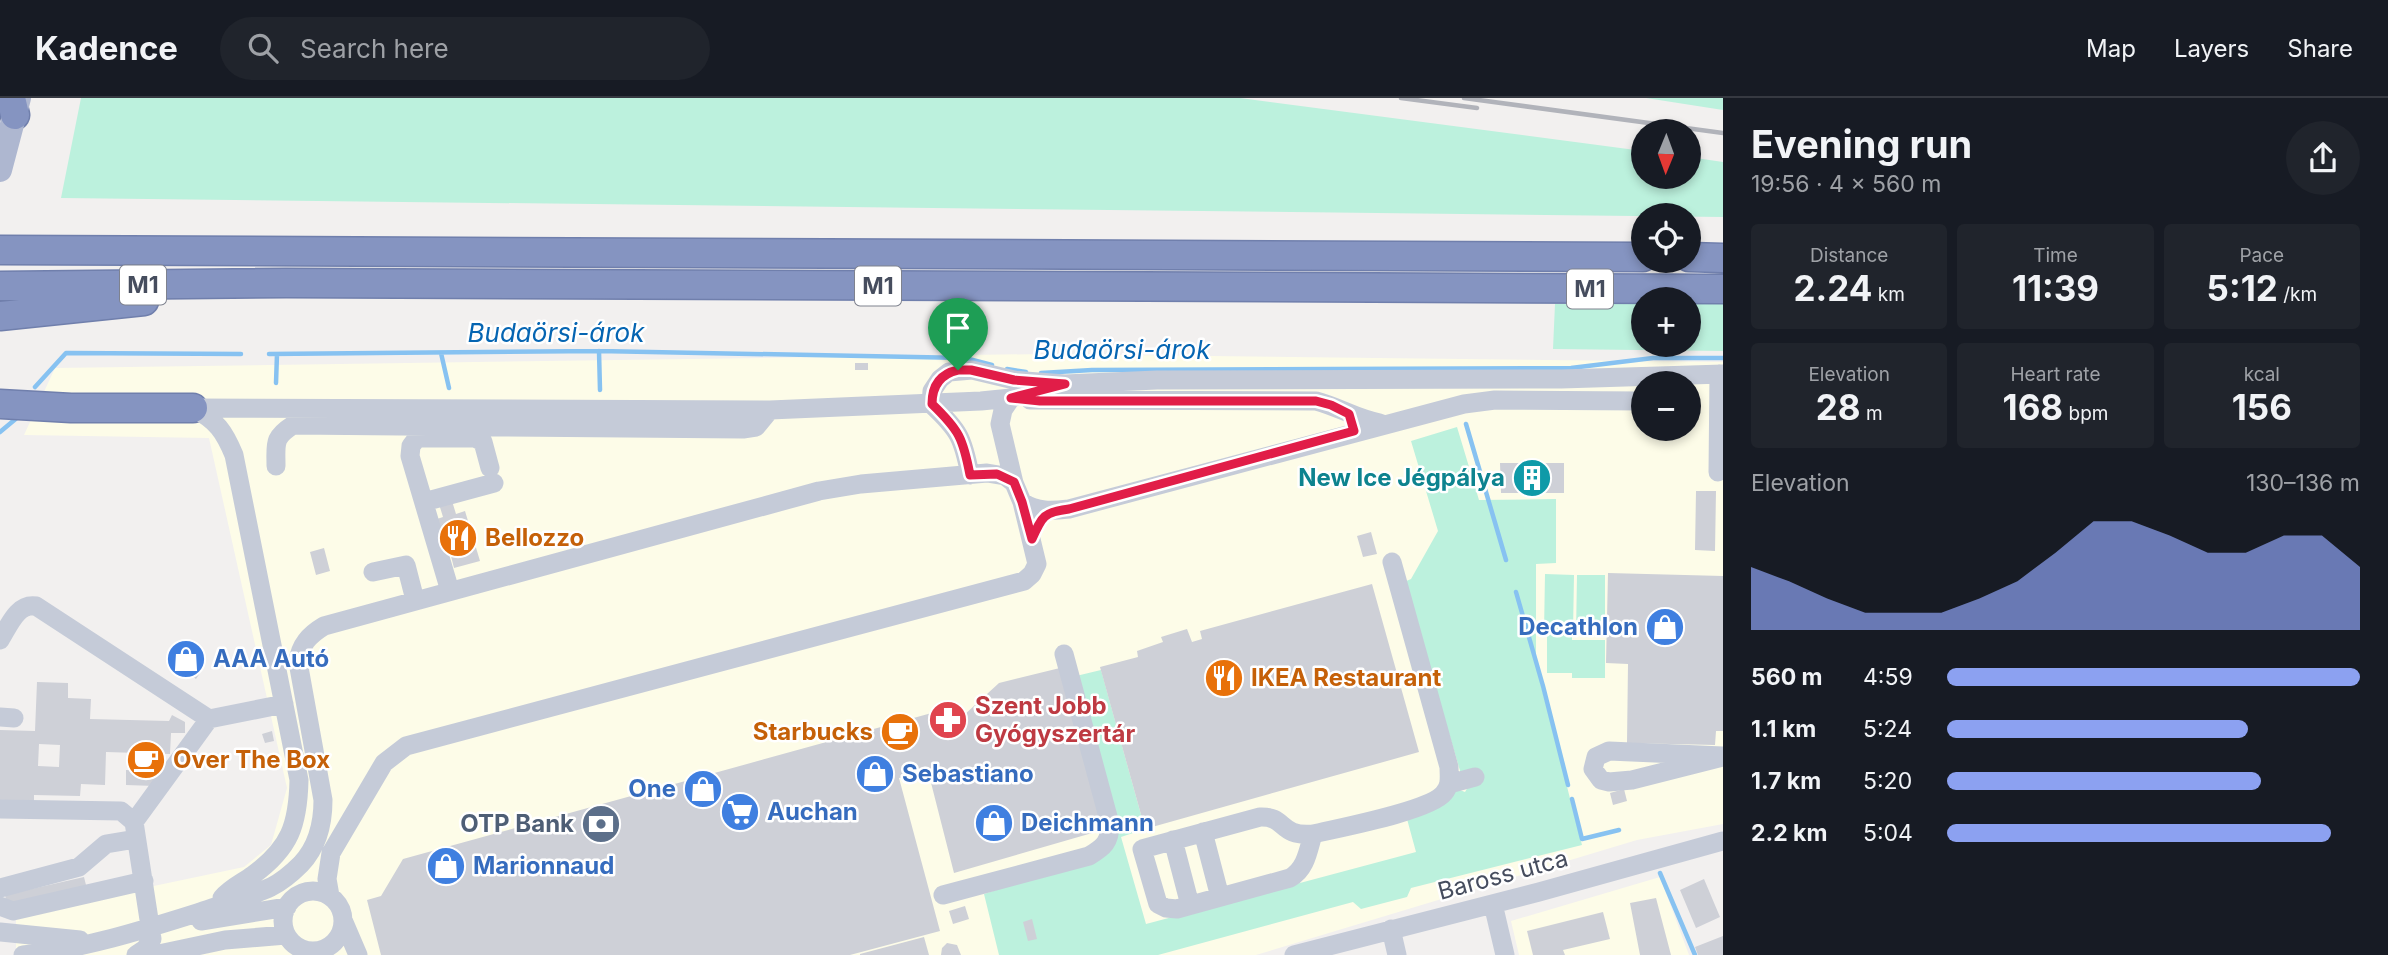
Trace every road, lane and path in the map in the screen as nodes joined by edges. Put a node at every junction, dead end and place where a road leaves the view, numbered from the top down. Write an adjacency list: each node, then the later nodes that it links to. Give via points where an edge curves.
1 (15, 104): 2 (main road)
2 (0, 170)
3 (1, 249): 4 (highway, M1)
4 (1631, 257)
5 (1701, 257): 6 (highway)
6 (1723, 258)
7 (286, 284): 8 (highway, M1); 9 (highway, M1); 10 (highway)
8 (0, 286)
9 (1723, 289)
10 (0, 316)
11 (1721, 374): 12 (street); 24 (street)
12 (1065, 384): 13 (street); 16 (street, via 958,370 940,379 932,391)
13 (1011, 398): 16 (street); 17 (street, via 1316,401); 27 (street, via 1000,424)
14 (1631, 401): 20 (street, via 1496,400 1382,424)
15 (0, 404): 18 (highway)
16 (932, 404): 19 (street); 22 (street, via 954,426)
17 (1331, 405): 20 (street); 21 (street, via 1336,419)
18 (192, 408): 19 (street); 38 (street, via 225,433 234,455)
19 (770, 410): 23 (street, via 756,427 743,429 293,425 275,441)
20 (1351, 423): 21 (street)
21 (1326, 439): 30 (street)
22 (964, 446): 25 (street); 26 (street, via 953,467)
23 (275, 466)
24 (1718, 472)
25 (970, 475): 26 (street); 27 (street, via 997,474)
26 (939, 477): 34 (street, via 819,491)
27 (1014, 482): 29 (street)
28 (424, 502): 28 (street, via 410,456 417,438 475,438 483,442 489,479); 34 (street)
29 (1022, 502): 30 (street); 31 (street)
30 (1050, 512): 31 (street)
31 (1032, 539): 54 (street, via 1037,564 1024,581 406,746 384,763 331,853)
32 (1391, 562): 42 (street)
33 (373, 572): 35 (street, via 406,565)
34 (450, 591): 35 (street)
35 (415, 600): 59 (street, via 324,626 306,640 298,662 323,800 317,838 301,864 272,886)
36 (0, 640): 39 (street, via 16,605 36,606)
37 (1064, 654): 53 (street, via 1110,824 1105,846 1089,856)
38 (284, 704): 39 (street); 59 (street, via 299,780 298,810 291,831 272,861 228,891)
39 (209, 719): 44 (street)
40 (1723, 756): 40 (street, via 1609,751 1596,758 1593,769 1601,780 1619,782)
41 (1475, 777): 42 (street)
42 (1450, 784): 46 (street, via 1430,804)
43 (0, 809): 44 (street, via 121,811)
44 (135, 831): 49 (street); 50 (street)
45 (1203, 832): 46 (street, via 1270,817 1286,831); 47 (street); 55 (street)
46 (1313, 834): 55 (street, via 1298,874)
47 (1173, 840): 58 (street); 58 (street, via 1142,849 1158,904 1166,908)
48 (1723, 841): 56 (street, Baross utca)
49 (89, 858): 51 (street, via 79,867); 52 (street)
50 (144, 881): 52 (street); 62 (street)
51 (0, 888)
52 (98, 893): 57 (street, via 13,911)
53 (943, 895)
54 (330, 897): 60 (street, via 306,892); 61 (street, via 340,907)
55 (1220, 897): 58 (street)
56 (1493, 904): 63 (street, Baross utca); 75 (street)
57 (0, 905)
58 (1190, 905)
59 (214, 907): 62 (street)
60 (286, 907): 62 (street); 65 (street)
61 (343, 920): 68 (street, via 338,937); 72 (street)
62 (151, 928): 66 (street); 70 (street, via 152,939)
63 (1391, 929): 73 (street, Baross utca); 74 (street)
64 (0, 932): 66 (street)
65 (286, 935): 67 (street); 71 (street, via 225,940)
66 (95, 941): 69 (street)
67 (303, 952): 68 (street)
68 (326, 952)
69 (23, 955)
70 (136, 955)
71 (158, 955)
72 (358, 955)
73 (1294, 955)
74 (1397, 955)
75 (1505, 955)

